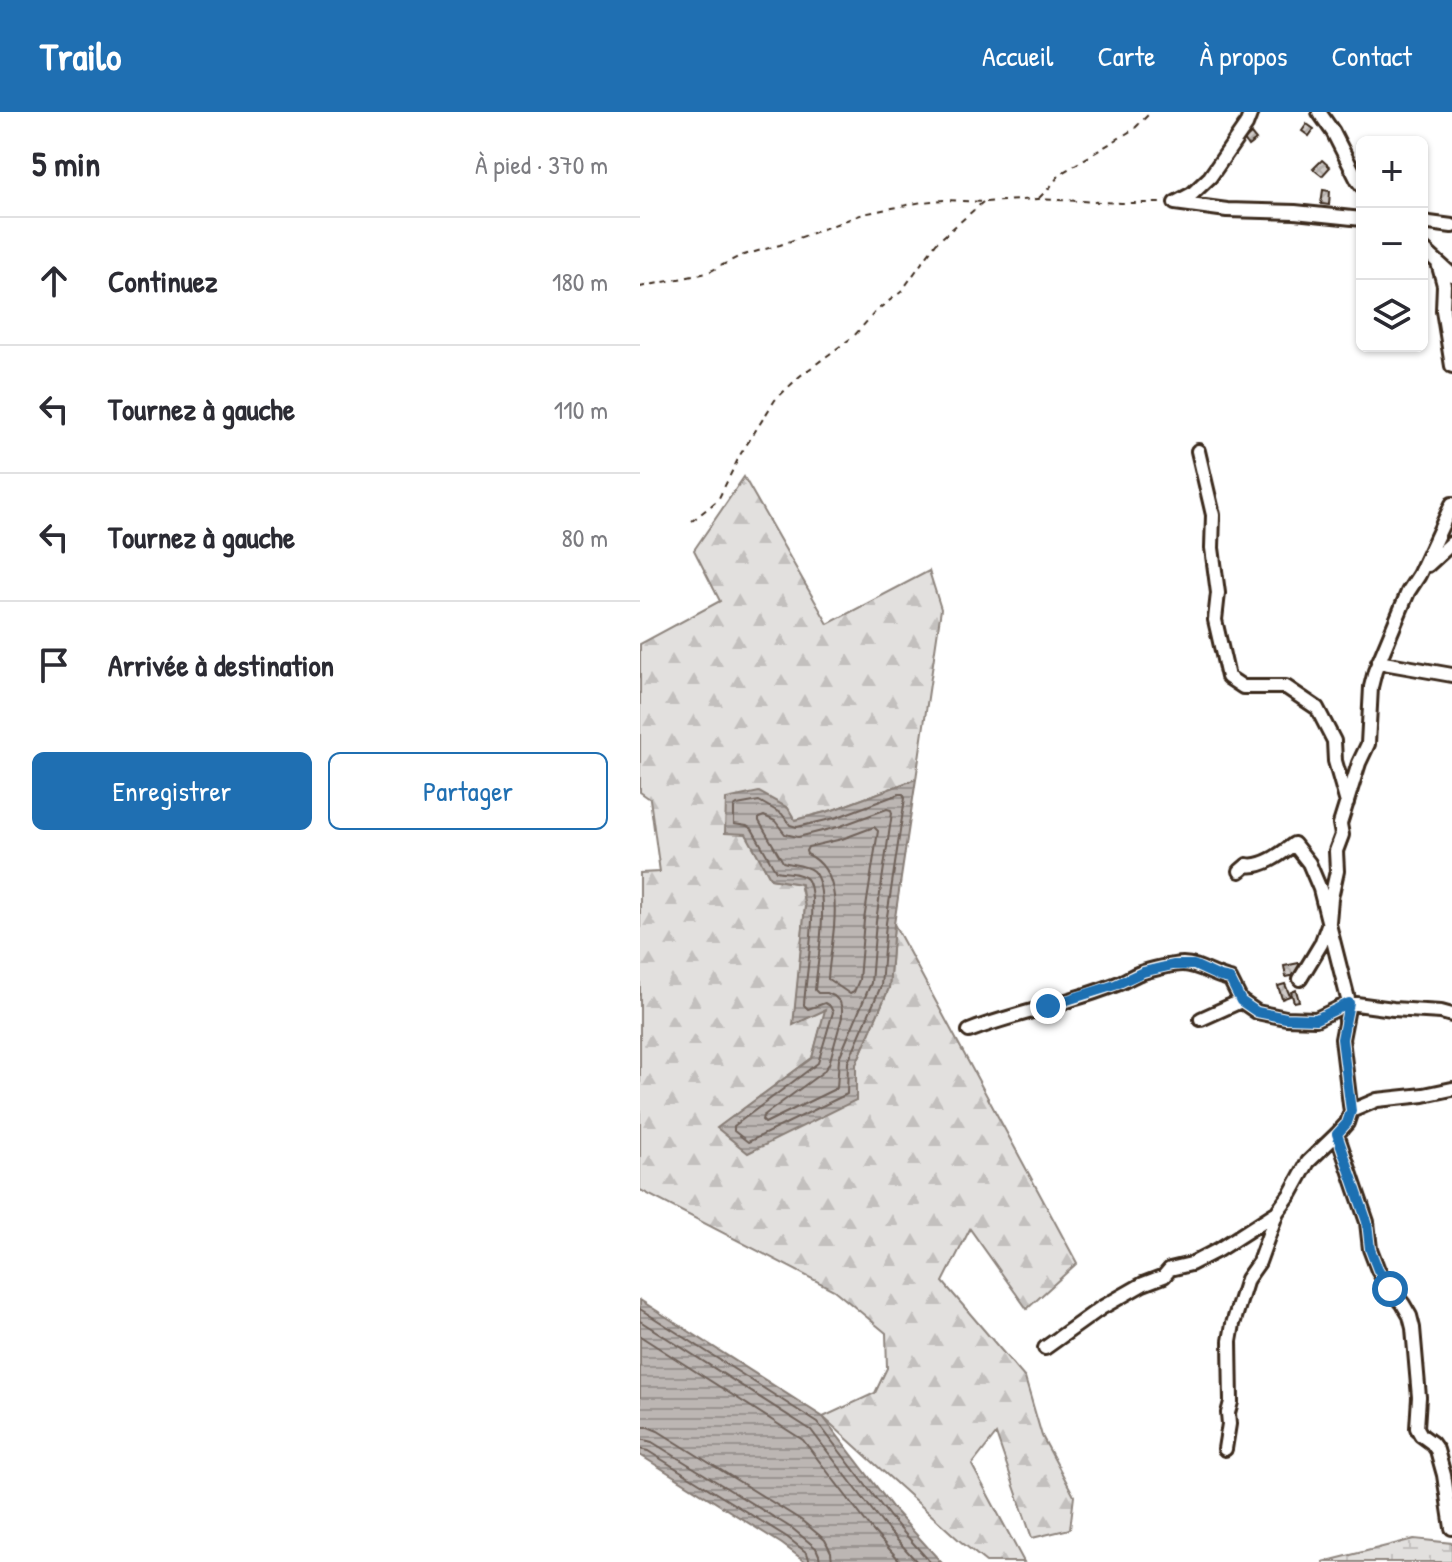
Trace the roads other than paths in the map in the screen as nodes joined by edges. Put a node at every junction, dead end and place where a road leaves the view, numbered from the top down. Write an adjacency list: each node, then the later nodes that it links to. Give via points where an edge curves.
1 (1251, 112): 4 (street, via 1210,177 1175,203)
2 (1319, 112): 3 (street)
3 (1356, 175)
4 (1356, 218)
5 (1428, 223): 6 (street)
6 (1452, 226)
7 (1428, 254): 8 (street)
8 (1438, 263): 9 (street); 10 (street)
9 (1452, 275)
10 (1452, 366)
11 (1198, 451): 17 (street, via 1213,515 1215,620 1228,677 1243,687 1286,687 1317,708 1334,741)
12 (1452, 504): 14 (street)
13 (1452, 543): 14 (street)
14 (1419, 575): 15 (street)
15 (1378, 662): 16 (street); 17 (street, via 1368,744)
16 (1452, 675)
17 (1347, 803): 19 (street)
18 (1240, 871): 19 (street, via 1294,844 1309,863)
19 (1329, 922): 20 (street); 22 (street)
20 (1300, 979)
21 (1241, 1001): 22 (street, via 1257,1012 1316,1019); 24 (street); 25 (street, via 1230,979 1194,965 1173,965)
22 (1349, 1003): 23 (street); 27 (street, via 1342,1039)
23 (1452, 1015)
24 (1201, 1019)
25 (969, 1031)
26 (1452, 1089): 27 (street, via 1377,1100)
27 (1351, 1111): 28 (street)
28 (1337, 1134): 29 (street, via 1308,1162); 32 (street, via 1378,1270 1410,1316 1417,1428 1437,1450)
29 (1277, 1212): 30 (street, via 1218,1250 1170,1269 1101,1308); 31 (street, via 1233,1324)
30 (1045, 1348)
31 (1225, 1449)
32 (1452, 1528)

